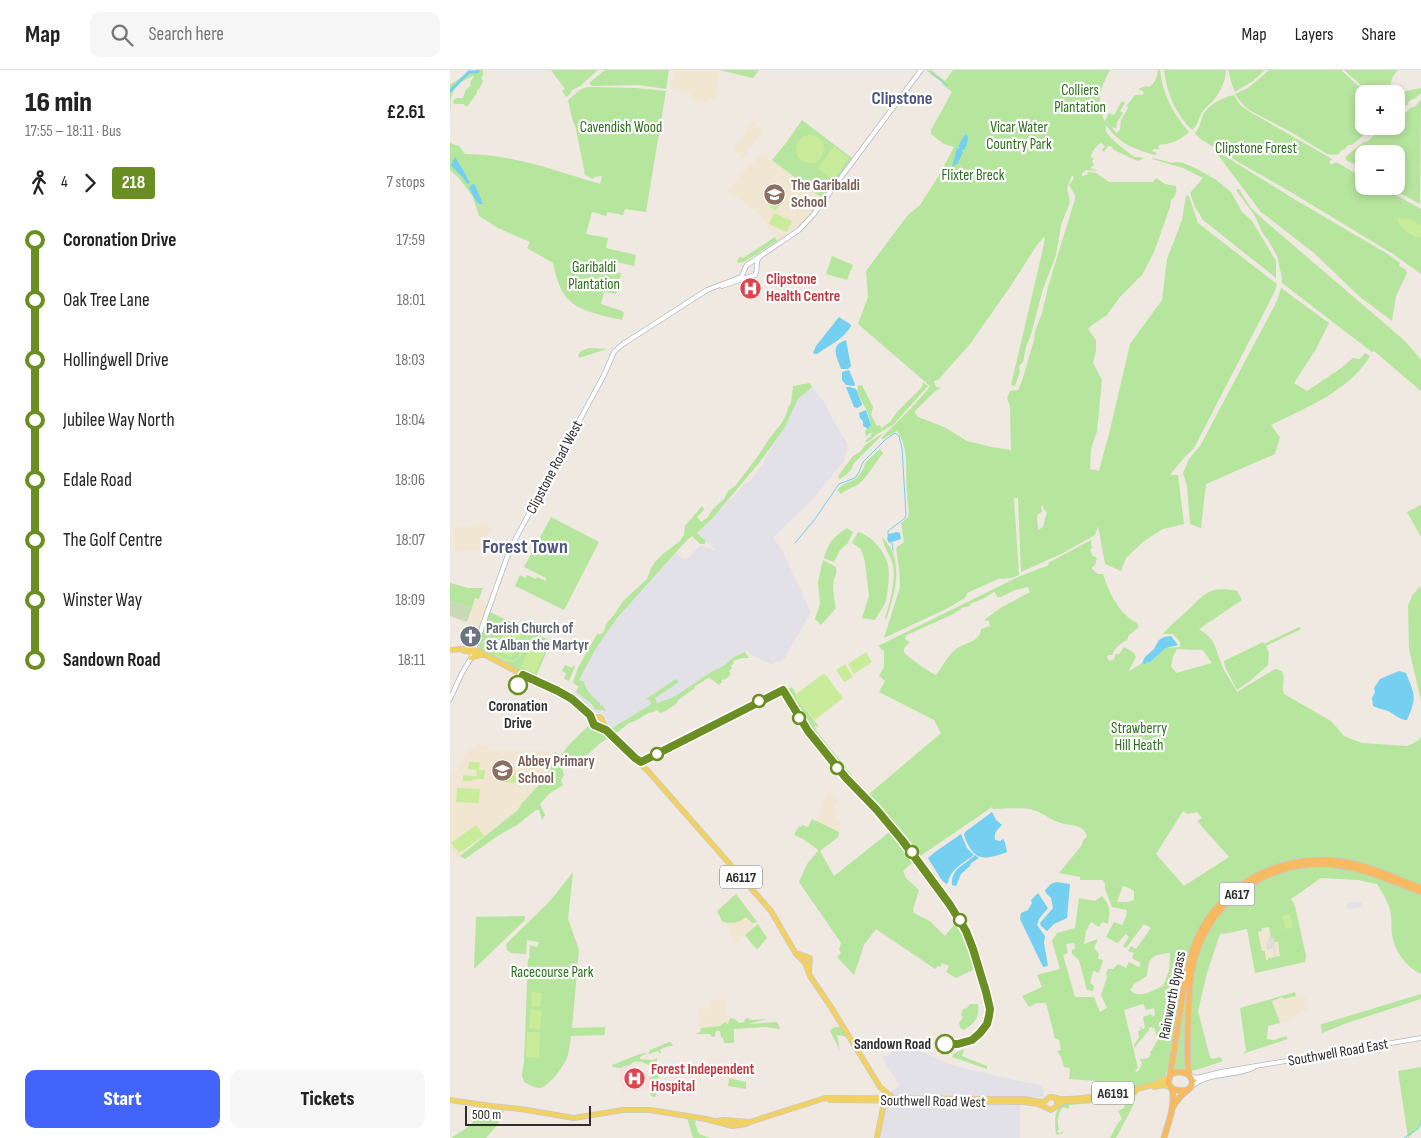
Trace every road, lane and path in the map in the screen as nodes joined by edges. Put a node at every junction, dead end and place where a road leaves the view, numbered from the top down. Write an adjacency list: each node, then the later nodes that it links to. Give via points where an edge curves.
1 (921, 70): 2 (main road, via 808,221)
2 (760, 256): 3 (main road); 4 (main road)
3 (747, 265): 4 (main road); 5 (main road)
4 (756, 267): 6 (main road, via 757,272)
5 (744, 272): 6 (main road); 7 (main road, via 741,277)
6 (752, 276): 7 (main road)
7 (701, 294): 9 (main road, Clipstone Road West, via 623,344 613,354 510,549)
8 (450, 650): 9 (main road, A6117)
9 (473, 651): 10 (main road, A6117); 11 (main road, Clipstone Road West)
10 (483, 655): 11 (main road); 13 (main road, A6117, via 567,696)
11 (469, 660): 12 (main road, Clipstone Road West)
12 (450, 699)
13 (595, 719): 14 (main road, A6117, via 594,725); 14 (main road, A6117, via 602,718)
14 (601, 725): 22 (main road, A6117, via 648,771 768,908 795,950 806,961 809,972)
15 (1421, 890): 17 (highway, Rainworth Bypass / A617, via 1364,867 1321,860 1277,866 1244,884 1217,908 1193,950); 20 (highway, Rainworth Bypass / A617, via 1359,870 1322,864 1277,871 1239,892 1213,920 1197,951 1189,998)
16 (1421, 1038): 18 (main road, Southwell Road East)
17 (1172, 1059): 19 (highway, Rainworth Bypass / A617); 21 (main road, via 1166,1077)
18 (1255, 1067): 20 (main road, Southwell Road East, via 1199,1078); 23 (main road, Southwell Road East, via 1212,1078)
19 (1169, 1076): 20 (highway, via 1179,1072); 21 (main road, A6191); 24 (highway)
20 (1189, 1076): 23 (highway, via 1192,1081)
21 (1152, 1084): 26 (main road, A6191, via 1109,1094)
22 (882, 1088): 25 (main road); 27 (main road, A6117)
23 (1190, 1088): 24 (highway, via 1181,1091); 34 (highway)
24 (1171, 1089): 32 (main road, A6191, via 1161,1086); 34 (highway)
25 (892, 1097): 27 (main road, Southwell Road West); 31 (main road, Southwell Road West)
26 (1056, 1098): 31 (main road, via 1050,1096); 32 (main road)
27 (883, 1099): 29 (main road, Southwell Road West, via 837,1097); 30 (main road, Southwell Road West); 33 (main road, Southwell Road West, via 1023,1102); 35 (main road, A6117)
28 (450, 1100): 29 (main road, Southwell Road West, via 574,1118 623,1110 650,1110 732,1126)
29 (820, 1100): 30 (main road, Southwell Road West)
30 (874, 1100): 35 (main road)
31 (1045, 1101): 33 (main road)
32 (1058, 1105): 33 (main road, via 1051,1110)
33 (1045, 1107)
34 (1173, 1107): 37 (highway)
35 (881, 1109): 36 (main road, A6117)
36 (877, 1138)
37 (1164, 1138)

